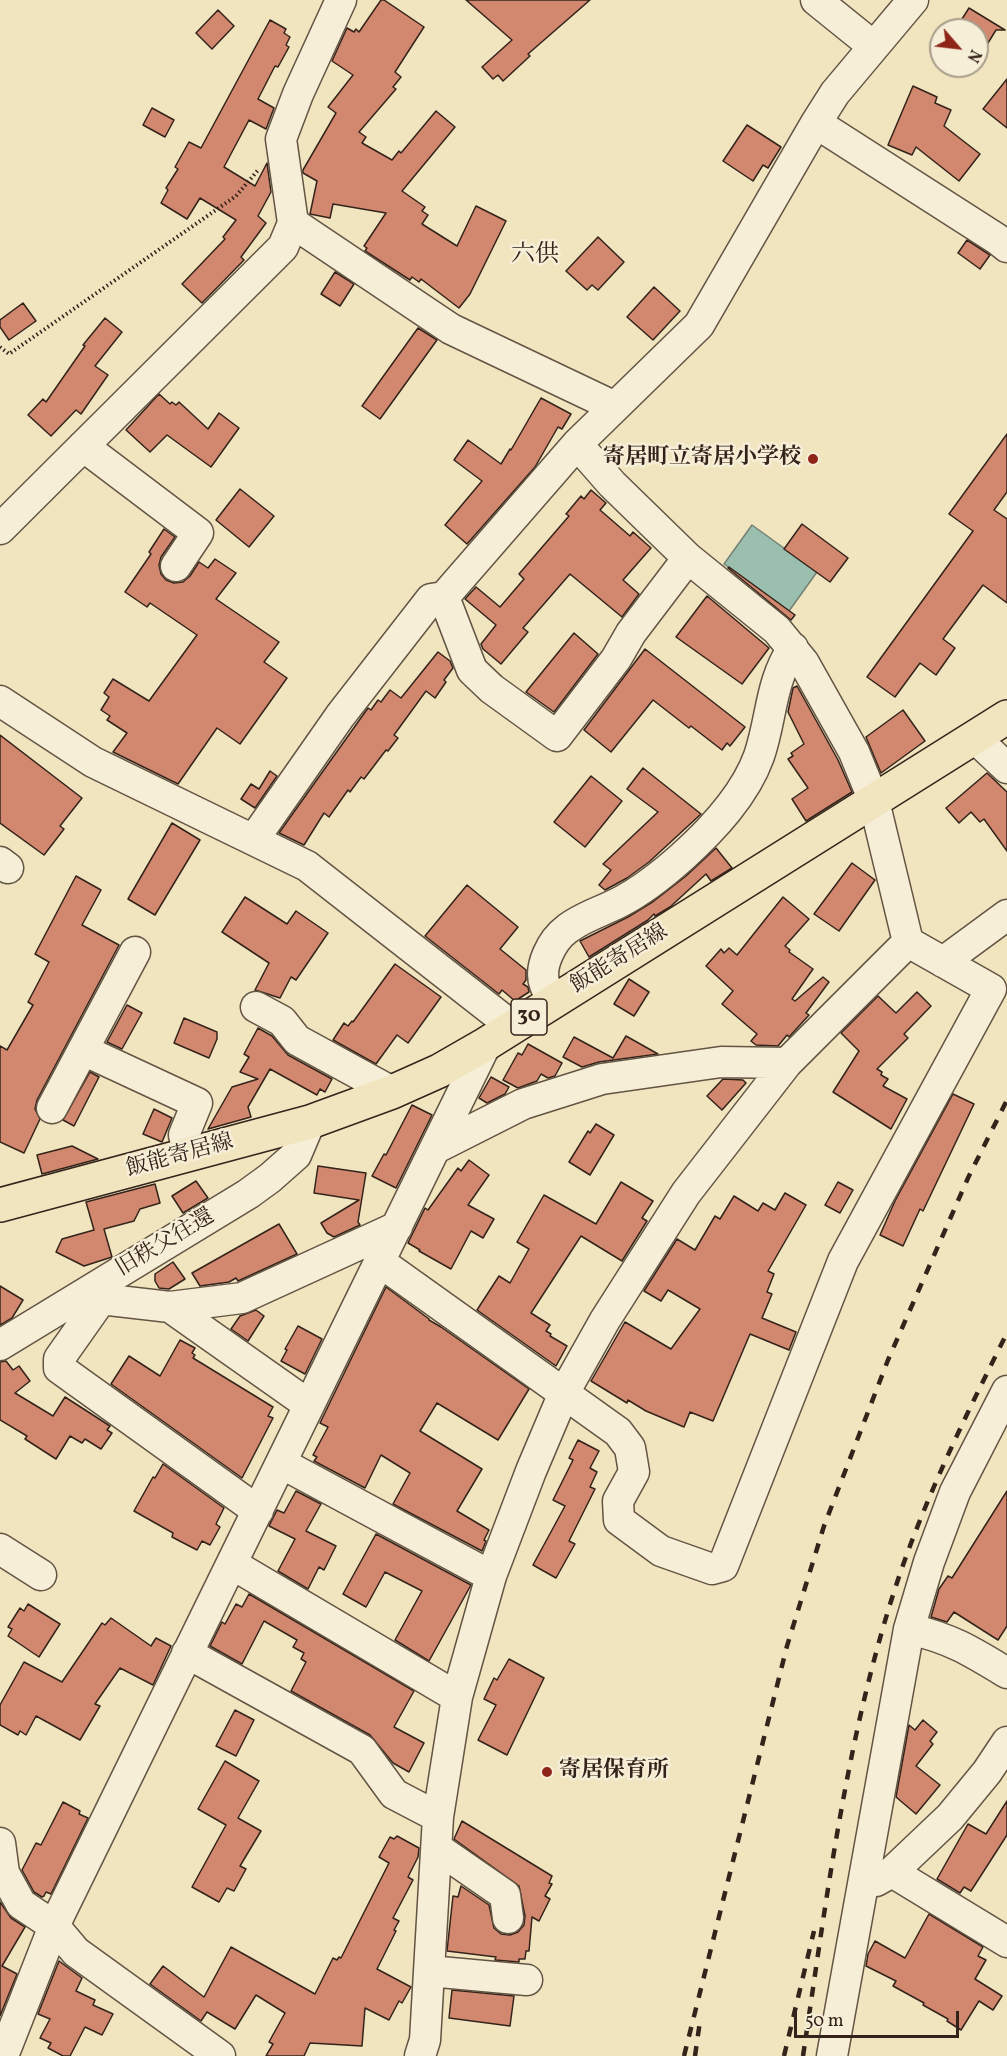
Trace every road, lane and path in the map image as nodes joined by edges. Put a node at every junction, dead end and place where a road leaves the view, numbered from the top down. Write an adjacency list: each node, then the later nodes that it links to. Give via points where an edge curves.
1 (341, 0): 6 (street)
2 (816, 0): 4 (street)
3 (913, 0): 4 (street)
4 (873, 46): 5 (street)
5 (816, 123): 8 (street); 10 (street, via 699,325)
6 (281, 139): 7 (street); 9 (path, via 236,196 9,354)
7 (293, 224): 10 (street, via 451,329); 12 (street, via 283,247)
8 (1004, 238)
9 (0, 347)
10 (615, 406): 11 (street)
11 (578, 444): 14 (street, via 612,484); 16 (street)
12 (83, 446): 13 (street); 15 (street, via 198,533)
13 (0, 529)
14 (688, 558): 16 (street, via 557,736 472,670); 17 (street, via 777,630)
15 (176, 566)
16 (444, 597): 23 (street, via 431,599 340,716)
17 (793, 648): 22 (street, via 854,752); 28 (street, via 777,679 760,753 748,780 719,820 658,879 568,928 556,939 543,968 544,984)
18 (0, 701): 23 (street, via 93,762)
19 (1007, 717): 20 (main road, 飯能寄居線 / 30)
20 (975, 738): 21 (street); 22 (main road, 飯能寄居線 / 30)
21 (1007, 768)
22 (874, 801): 25 (street); 28 (main road, 飯能寄居線 / 30)
23 (254, 838): 30 (street, via 307,866)
24 (1007, 915): 27 (street)
25 (908, 942): 27 (street); 32 (street)
26 (135, 952): 31 (street)
27 (943, 962): 45 (street, via 992,989 843,1261 723,1566 712,1569 661,1551 619,1520 618,1501 634,1472 630,1448 618,1432)
28 (553, 1002): 30 (main road, 飯能寄居線 / 30)
29 (255, 1007): 33 (street, via 282,1021 297,1040)
30 (500, 1035): 33 (main road, 飯能寄居線 / 30, via 439,1071); 36 (street)
31 (83, 1050): 34 (street); 37 (street, via 197,1103 184,1135)
32 (787, 1063): 36 (street, via 721,1062 602,1079 523,1104); 45 (street, via 686,1193 605,1320)
33 (392, 1092): 35 (main road, 飯能寄居線 / 30)
34 (52, 1108)
35 (310, 1122): 37 (main road, 飯能寄居線 / 30); 41 (street, 旧秩父往還, via 296,1155 270,1178)
36 (436, 1148): 39 (street)
37 (189, 1155): 38 (main road, 飯能寄居線 / 30)
38 (0, 1205)
39 (398, 1227): 40 (street); 42 (street, via 242,1298)
40 (380, 1262): 45 (street); 46 (street)
41 (90, 1298): 42 (street); 43 (street, 旧秩父往還); 48 (street, via 59,1359 59,1368)
42 (170, 1306): 46 (street)
43 (0, 1345)
44 (1007, 1391): 53 (street, via 955,1492)
45 (564, 1393): 52 (street)
46 (309, 1405): 47 (street)
47 (281, 1463): 48 (street); 52 (street)
48 (258, 1511): 50 (street)
49 (0, 1549): 51 (street)
50 (232, 1564): 54 (street); 56 (street)
51 (41, 1575)
52 (491, 1576): 56 (street)
53 (909, 1629): 55 (street, via 958,1643); 63 (street)
54 (187, 1653): 58 (street, via 362,1750 394,1794); 65 (street)
55 (1007, 1673)
56 (457, 1697): 58 (street)
57 (1002, 1759): 61 (street, via 950,1817)
58 (438, 1817): 60 (street)
59 (0, 1843): 62 (street)
60 (436, 1848): 64 (street, via 506,1895); 67 (street)
61 (892, 1872): 63 (street); 66 (street)
62 (2, 1877): 65 (street, via 21,1904)
63 (861, 1890): 72 (street)
64 (508, 1918)
65 (54, 1926): 69 (street); 70 (street, via 76,1952)
66 (1007, 1942)
67 (429, 1971): 68 (street); 71 (street, via 425,2040)
68 (526, 1980)
69 (3, 2056)
70 (220, 2056)
71 (420, 2056)
72 (832, 2056)

